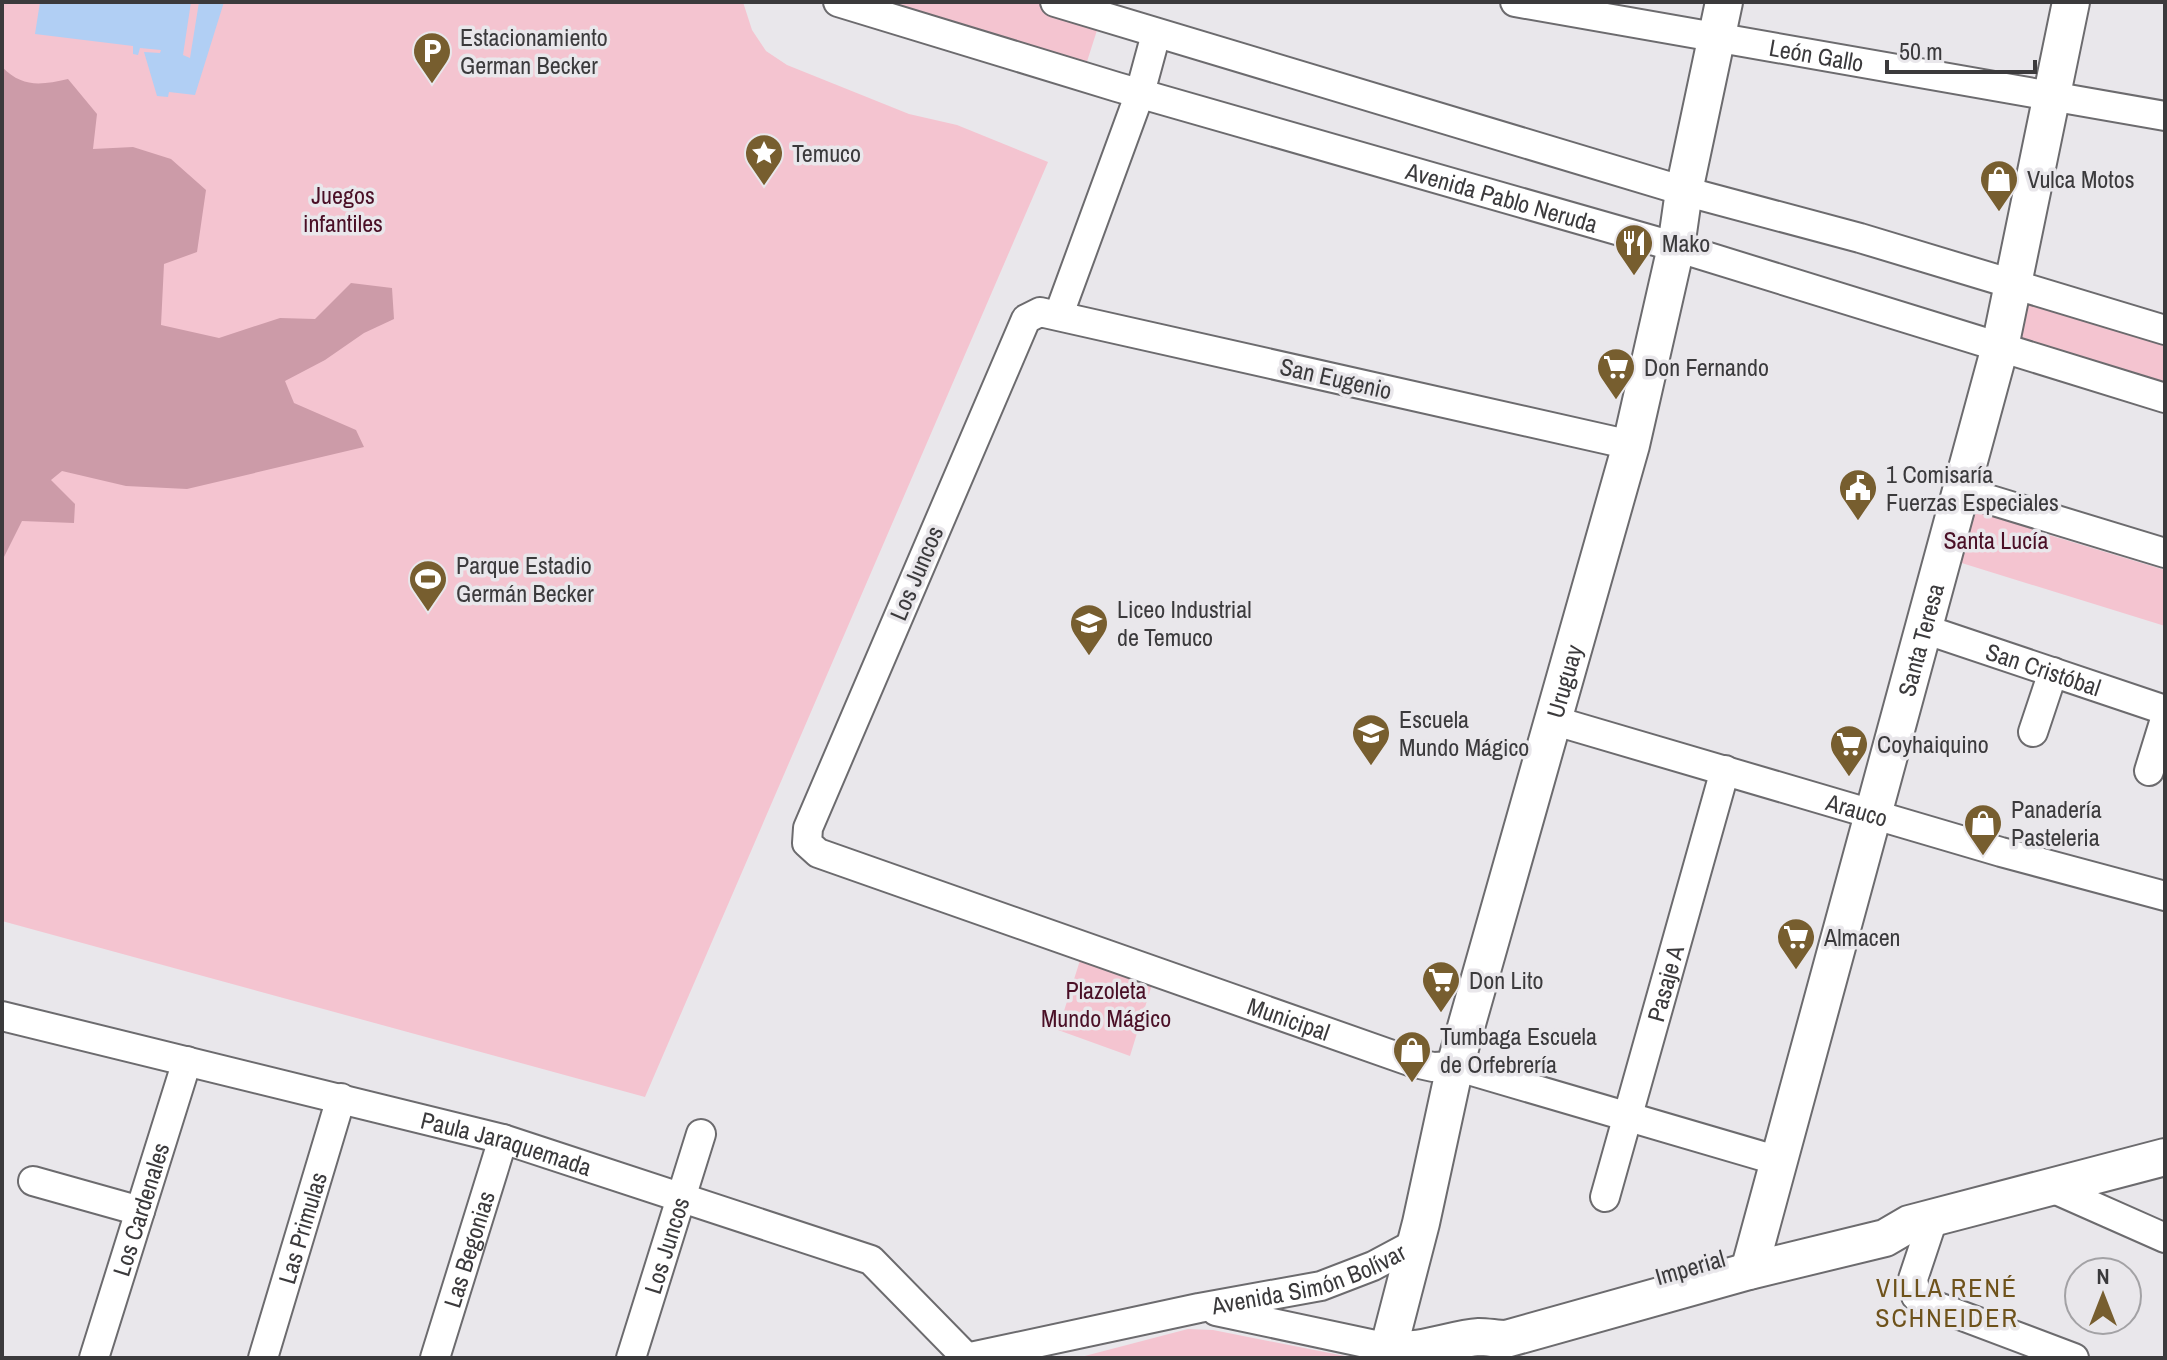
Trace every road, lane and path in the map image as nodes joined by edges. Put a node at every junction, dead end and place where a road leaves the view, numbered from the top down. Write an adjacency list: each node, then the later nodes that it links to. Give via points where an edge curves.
1 (838, 2): 8 (street, Avenida Pablo Neruda)
2 (1055, 2): 6 (street)
3 (1515, 2): 7 (street, León Gallo)
4 (1724, 2): 7 (main road, Uruguay)
5 (2071, 2): 9 (main road, Santa Teresa)
6 (1156, 34): 8 (street, Los Juncos); 11 (street)
7 (1717, 39): 9 (street, León Gallo); 11 (main road, Uruguay)
8 (1140, 93): 12 (street, Avenida Pablo Neruda); 14 (street, Los Juncos)
9 (2051, 94): 10 (street, León Gallo); 13 (main road, Santa Teresa)
10 (2165, 116)
11 (1684, 191): 12 (main road, Uruguay); 13 (street)
12 (1676, 247): 16 (street, Avenida Pablo Neruda); 18 (main road, Uruguay)
13 (2013, 283): 15 (street); 16 (main road, Santa Teresa)
14 (1050, 313): 18 (street, San Eugenio); 30 (street, Los Juncos, via 1026,319 820,799)
15 (2165, 330)
16 (2000, 347): 17 (street, Avenida Pablo Neruda); 19 (main road, Santa Teresa)
17 (2165, 398)
18 (1631, 445): 25 (main road, Uruguay)
19 (1961, 491): 20 (street); 21 (main road, Santa Teresa)
20 (2165, 553)
21 (1924, 629): 22 (street, San Cristóbal); 29 (main road, Santa Teresa)
22 (2053, 672): 23 (street, San Cristóbal); 26 (street)
23 (2165, 710)
24 (2165, 719): 28 (street)
25 (1552, 720): 27 (street, Arauco); 34 (main road, Uruguay)
26 (2033, 732)
27 (1725, 770): 29 (street, Arauco); 36 (street, Pasaje A)
28 (2149, 771)
29 (1873, 814): 31 (street, Arauco); 40 (main road, Santa Teresa)
30 (807, 843): 34 (street, Municipal, via 818,853 1415,1063)
31 (2165, 896)
32 (2, 1016): 33 (street, Paula Jaraquemada)
33 (187, 1061): 35 (street, Paula Jaraquemada); 45 (street, Los Cardenales)
34 (1455, 1066): 36 (street, Municipal); 48 (main road, Uruguay)
35 (341, 1098): 38 (street, Paula Jaraquemada); 53 (street, Las Primulas)
36 (1627, 1116): 40 (street, Municipal); 44 (street, Pasaje A)
37 (701, 1134): 43 (street, Los Juncos)
38 (503, 1139): 43 (street, Paula Jaraquemada); 54 (street, Las Begonias)
39 (2165, 1157): 42 (main road, Imperial)
40 (1779, 1161): 49 (main road, Santa Teresa)
41 (33, 1181): 45 (street)
42 (2052, 1188): 46 (main road, Imperial); 47 (street)
43 (682, 1197): 55 (street, Los Juncos); 56 (street, Paula Jaraquemada, via 871,1260)
44 (1605, 1197)
45 (140, 1211): 52 (street, Los Cardenales)
46 (1921, 1221): 49 (main road, Imperial, via 1885,1238); 57 (street, via 1913,1279 1916,1296)
47 (2165, 1238)
48 (1416, 1243): 50 (street, Avenida Simón Bolívar, via 1321,1286); 51 (main road, Uruguay)
49 (1752, 1260): 51 (main road, Imperial, via 1506,1339 1478,1337)
50 (1199, 1308): 51 (street, Avenida Simón Bolívar); 56 (street, Avenida Simón Bolívar)
51 (1409, 1353)
52 (94, 1358)
53 (263, 1358)
54 (435, 1358)
55 (631, 1358)
56 (966, 1358)
57 (2074, 1358)

